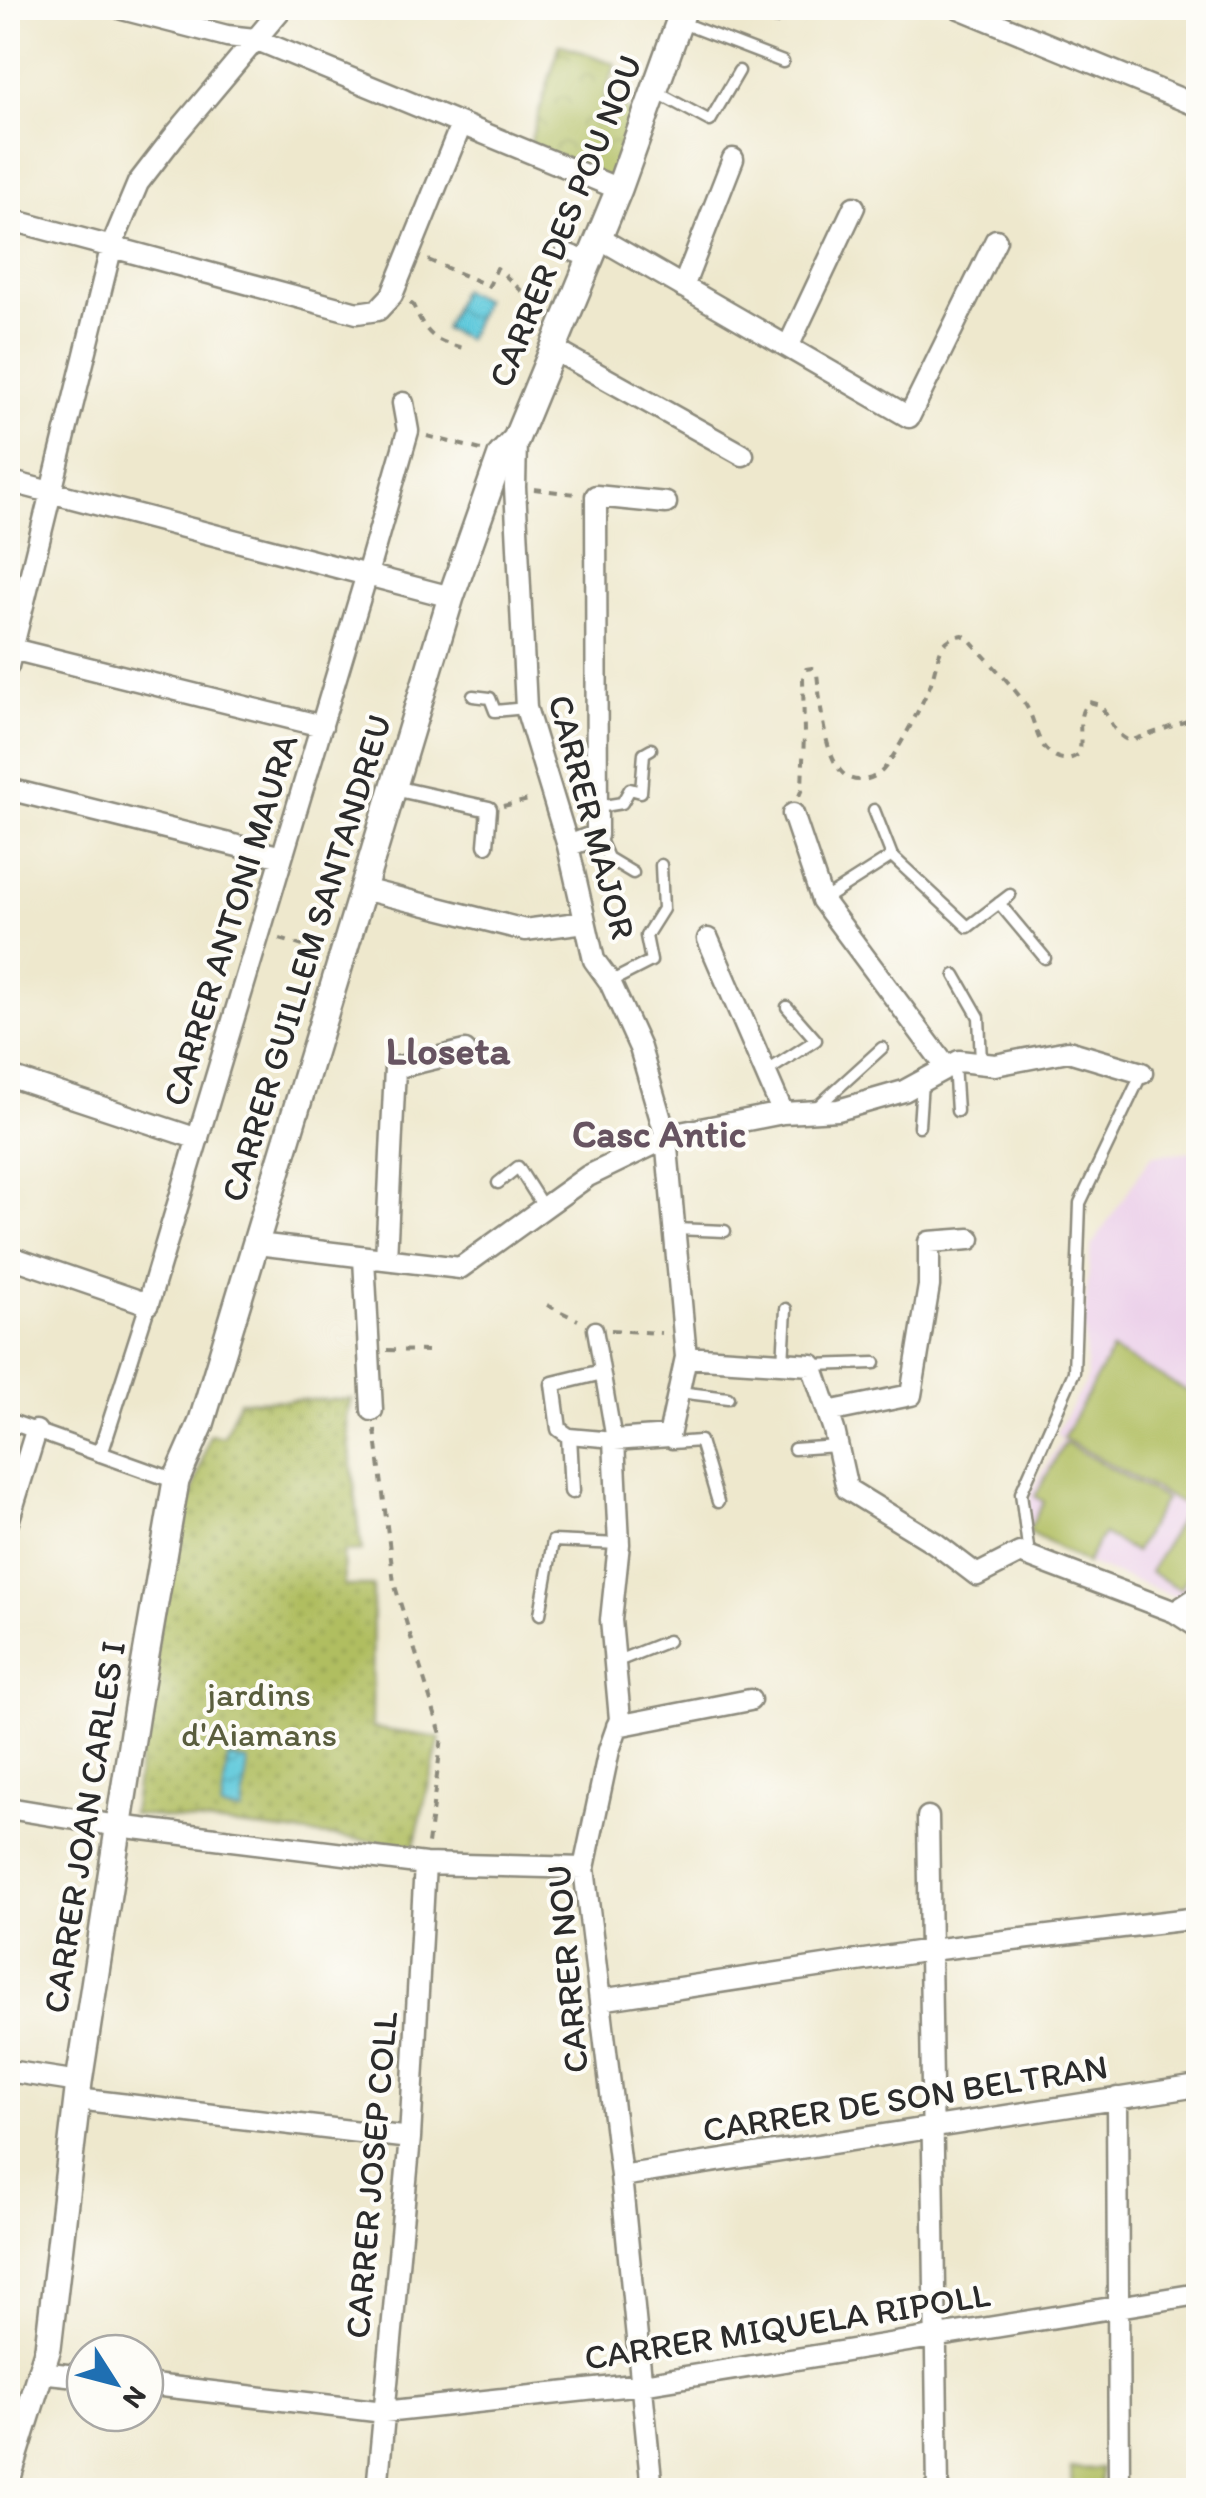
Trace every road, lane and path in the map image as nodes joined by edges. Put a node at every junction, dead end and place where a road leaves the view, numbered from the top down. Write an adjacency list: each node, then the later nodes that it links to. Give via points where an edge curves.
1 (282, 8): 7 (street)
2 (752, 8): 6 (lane)
3 (959, 8): 11 (street)
4 (122, 9): 7 (street)
5 (683, 15): 8 (lane); 10 (street, CARRER DES POU NOU)
6 (775, 18)
7 (255, 40): 12 (street); 18 (street, via 138,183)
8 (783, 62)
9 (739, 71): 10 (lane, via 710,121)
10 (654, 91): 14 (street, CARRER DES POU NOU)
11 (1198, 106)
12 (461, 125): 14 (street); 21 (street)
13 (734, 160): 22 (street)
14 (619, 189): 19 (street, CARRER DES POU NOU)
15 (854, 207): 25 (street)
16 (8, 220): 18 (street)
17 (996, 240): 25 (street, via 909,417)
18 (112, 246): 23 (street, via 357,313 378,310); 34 (street)
19 (594, 249): 20 (street); 22 (street); 27 (street, CARRER DES POU NOU)
20 (564, 250)
21 (410, 252): 23 (street); 24 (path, via 489,286 497,268)
22 (683, 286): 25 (street)
23 (392, 295): 26 (path, via 414,305 432,337)
24 (527, 296)
25 (788, 347)
26 (468, 349)
27 (553, 349): 30 (street, CARRER DES POU NOU); 31 (street)
28 (403, 402): 29 (street, CARRER ANTONI MAURA)
29 (408, 431): 30 (path); 37 (street, CARRER ANTONI MAURA)
30 (509, 447): 33 (street, CARRER MAJOR); 38 (street, CARRER GUILLEM SANTANDREU)
31 (743, 455)
32 (8, 481): 34 (street)
33 (515, 487): 35 (path); 41 (street, CARRER MAJOR)
34 (50, 492): 37 (street); 39 (street)
35 (596, 496): 36 (street); 48 (street)
36 (666, 503)
37 (368, 574): 38 (street); 43 (street, CARRER ANTONI MAURA)
38 (451, 597): 46 (street, CARRER GUILLEM SANTANDREU)
39 (9, 654): 43 (street)
40 (472, 696): 41 (lane, via 490,698 495,712)
41 (526, 708): 47 (street, CARRER MAJOR)
42 (1198, 717): 51 (path, via 1130,741 1089,702 1080,717 1079,754 1060,758 1046,749 1027,708 970,640 957,635 942,647 889,762 875,776 855,780 832,757 818,674 809,668 803,677 802,789)
43 (322, 726): 56 (street, CARRER ANTONI MAURA)
44 (651, 749): 48 (lane, via 644,752 641,792 630,789 622,803)
45 (8, 788): 56 (street)
46 (394, 788): 49 (street); 59 (street, CARRER GUILLEM SANTANDREU)
47 (552, 794): 49 (path); 54 (street, CARRER MAJOR)
48 (598, 808): 52 (street)
49 (489, 809): 53 (street)
50 (874, 810): 55 (lane)
51 (792, 814): 60 (street)
52 (598, 835): 54 (street); 58 (lane, via 608,858)
53 (486, 844)
54 (568, 846): 61 (street, CARRER MAJOR)
55 (892, 856): 60 (lane); 65 (lane, via 968,927 1004,899)
56 (282, 857): 62 (street, CARRER ANTONI MAURA)
57 (662, 865): 67 (lane, via 663,910 646,936 651,961)
58 (633, 872)
59 (363, 889): 61 (street, via 525,930); 64 (street, CARRER GUILLEM SANTANDREU)
60 (822, 900): 72 (street)
61 (585, 922): 67 (street, CARRER MAJOR, via 594,960)
62 (260, 933): 64 (path); 82 (street, CARRER ANTONI MAURA)
63 (708, 939): 73 (street)
64 (342, 958): 88 (street, CARRER GUILLEM SANTANDREU)
65 (1045, 958)
66 (955, 975): 71 (lane, via 979,1017)
67 (610, 982): 81 (street, CARRER MAJOR, via 640,1048)
68 (787, 1007): 73 (lane, via 816,1040)
69 (882, 1048): 77 (lane)
70 (465, 1052): 91 (street, via 395,1068)
71 (981, 1063): 72 (street); 74 (street, via 1068,1051)
72 (951, 1066): 76 (street); 78 (lane)
73 (766, 1072): 79 (street)
74 (1142, 1073): 121 (lane, via 1080,1203 1074,1372 1021,1493)
75 (8, 1076): 82 (street)
76 (922, 1082): 77 (street, via 838,1110); 80 (lane)
77 (813, 1111): 79 (street)
78 (957, 1111)
79 (783, 1112): 81 (street)
80 (919, 1126)
81 (666, 1137): 84 (street, via 588,1176); 85 (street, CARRER MAJOR)
82 (198, 1140): 92 (street, CARRER ANTONI MAURA)
83 (498, 1183): 84 (lane, via 518,1167)
84 (544, 1208): 91 (street, via 460,1268)
85 (675, 1229): 86 (lane); 96 (street, CARRER MAJOR)
86 (726, 1231)
87 (970, 1239): 107 (street, via 928,1242 930,1286 911,1395)
88 (257, 1244): 90 (street); 116 (street, CARRER GUILLEM SANTANDREU, via 201,1424)
89 (8, 1256): 92 (street)
90 (364, 1258): 91 (street); 106 (street)
91 (386, 1259)
92 (148, 1304): 115 (street, CARRER ANTONI MAURA)
93 (547, 1305): 95 (path)
94 (786, 1309): 100 (lane)
95 (595, 1329): 96 (path); 103 (street)
96 (684, 1334): 99 (street, CARRER MAJOR)
97 (386, 1350): 98 (path)
98 (428, 1352)
99 (686, 1357): 100 (street); 104 (street, CARRER MAJOR)
100 (783, 1363): 102 (street)
101 (876, 1363): 102 (lane)
102 (812, 1365): 107 (street)
103 (602, 1372): 110 (street, via 553,1384 559,1430); 112 (street)
104 (678, 1392): 105 (lane); 111 (street, CARRER MAJOR)
105 (728, 1398)
106 (372, 1410): 133 (path, via 394,1583 442,1737)
107 (828, 1412): 113 (street)
108 (8, 1421): 109 (street)
109 (36, 1432): 115 (street); 119 (street)
110 (569, 1436): 112 (street); 117 (street)
111 (669, 1436): 112 (street); 118 (lane, via 672,1443 700,1441)
112 (614, 1440): 120 (street, CARRER NOU)
113 (838, 1446): 114 (lane); 121 (street, via 847,1489 977,1575 1020,1552)
114 (794, 1449)
115 (100, 1454): 116 (street)
116 (176, 1481): 132 (street, CARRER JOAN CARLES I)
117 (572, 1491)
118 (718, 1502)
119 (8, 1522)
120 (619, 1544): 124 (lane, via 552,1540); 127 (street, CARRER NOU, via 611,1620)
121 (1030, 1556): 123 (street)
122 (1198, 1597): 123 (street)
123 (1175, 1612): 125 (street)
124 (540, 1614)
125 (1198, 1627)
126 (668, 1641): 127 (lane)
127 (615, 1662): 129 (street, CARRER NOU)
128 (750, 1700): 129 (street)
129 (617, 1726): 134 (street, CARRER NOU)
130 (8, 1808): 132 (street)
131 (928, 1817): 136 (street)
132 (118, 1826): 133 (street); 140 (street, CARRER JOAN CARLES I)
133 (426, 1864): 134 (street); 143 (street, CARRER JOSEP COLL)
134 (584, 1868): 137 (street, CARRER NOU)
135 (1198, 1918): 136 (street)
136 (930, 1950): 137 (street); 142 (street)
137 (600, 2000): 144 (street, CARRER NOU)
138 (8, 2071): 140 (street)
139 (1198, 2086): 141 (street, CARRER DE SON BELTRAN)
140 (78, 2091): 143 (street); 148 (street, CARRER JOAN CARLES I)
141 (1117, 2098): 142 (street, CARRER DE SON BELTRAN); 146 (street)
142 (932, 2126): 144 (street, CARRER DE SON BELTRAN); 147 (street)
143 (410, 2138): 152 (street, CARRER JOSEP COLL)
144 (621, 2176): 150 (street, CARRER NOU)
145 (1198, 2294): 146 (street, CARRER MIQUELA RIPOLL)
146 (1119, 2306): 147 (street, CARRER MIQUELA RIPOLL); 158 (street)
147 (936, 2338): 150 (street, CARRER MIQUELA RIPOLL); 157 (street)
148 (40, 2372): 149 (street); 153 (street, CARRER JOAN CARLES I)
149 (65, 2375)
150 (642, 2384): 152 (street, CARRER MIQUELA RIPOLL); 156 (street, CARRER NOU)
151 (165, 2386): 152 (street, CARRER MIQUELA RIPOLL)
152 (384, 2412): 155 (street, CARRER JOSEP COLL)
153 (14, 2432): 154 (street, CARRER JOAN CARLES I)
154 (8, 2477)
155 (376, 2490)
156 (652, 2490)
157 (938, 2490)
158 (1118, 2490)

